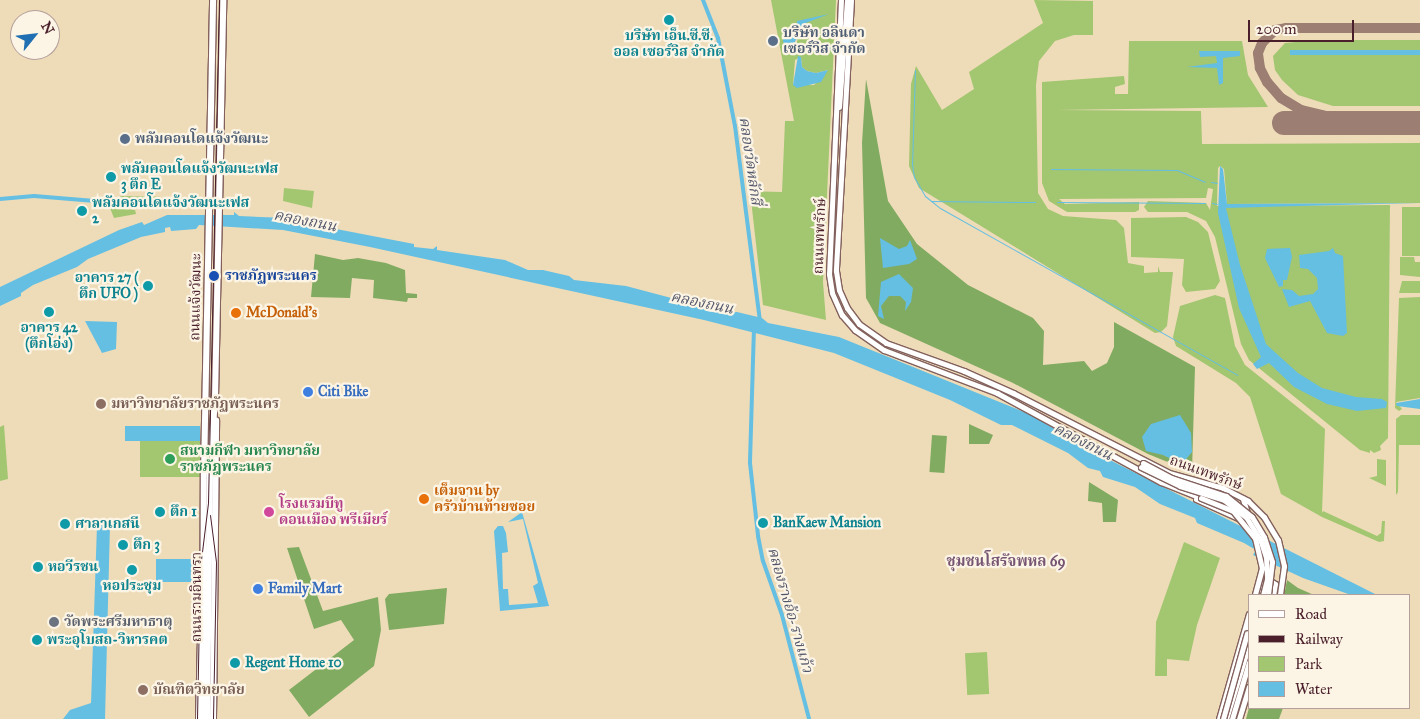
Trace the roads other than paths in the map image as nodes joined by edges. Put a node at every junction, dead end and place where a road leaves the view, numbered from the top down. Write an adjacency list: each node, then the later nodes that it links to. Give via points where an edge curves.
1 (213, 0): 19 (main road, ถนนแจ้งวัฒนะ)
2 (223, 0): 6 (main road, ถนนแจ้งวัฒนะ)
3 (841, 0): 5 (main road, ถนนเทพรักษ์)
4 (849, 0): 5 (main road); 7 (main road, ถนนเทพรักษ์, via 836,271 839,290 847,308 858,324 886,343 964,371 1013,393)
5 (836, 117): 8 (main road, ถนนเทพรักษ์, via 829,274 832,293 842,315 855,330 884,350 979,385)
6 (214, 409): 10 (main road, ถนนแจ้งวัฒนะ); 30 (main road, ถนนแจ้งวัฒนะ)
7 (1114, 447): 9 (main road, ถนนเทพรักษ์); 12 (main road, ถนนเทพรักษ์, via 1180,477)
8 (1111, 453): 9 (main road, ถนนเทพรักษ์); 11 (main road, ถนนเทพรักษ์)
9 (1142, 465): 14 (main road, ถนนเทพรักษ์, bridge, via 1180,486 1224,500 1246,517 1260,539 1266,557 1267,579); 16 (main road, ถนนเทพรักษ์, bridge, via 1226,496 1252,516 1264,537 1272,562)
10 (210, 475): 29 (main road, ถนนรามอินทรา)
11 (1182, 492): 12 (main road, via 1240,519 1247,513 1247,508); 13 (main road, ถนนเทพรักษ์, bridge, via 1233,511 1255,538 1262,568)
12 (1237, 494): 18 (main road, ถนนเทพรักษ์, via 1264,517 1282,552)
13 (1255, 594)
14 (1261, 594)
15 (1261, 594): 17 (main road, via 1263,584 1268,580 1274,583)
16 (1268, 594)
17 (1273, 594)
18 (1280, 594)
19 (204, 595): 22 (main road, ถนนแจ้งวัฒนะ); 27 (main road, ถนนแจ้งวัฒนะ)
20 (1248, 618): 31 (main road)
21 (1248, 631): 31 (main road, bridge)
22 (205, 647): 28 (main road, ถนนรามอินทรา)
23 (1248, 647): 32 (main road, bridge)
24 (1248, 666): 33 (main road)
25 (1248, 677): 33 (main road)
26 (1248, 690): 34 (main road)
27 (199, 719)
28 (203, 719)
29 (208, 719)
30 (213, 719)
31 (1220, 719)
32 (1226, 719)
33 (1233, 719)
34 (1239, 719)

